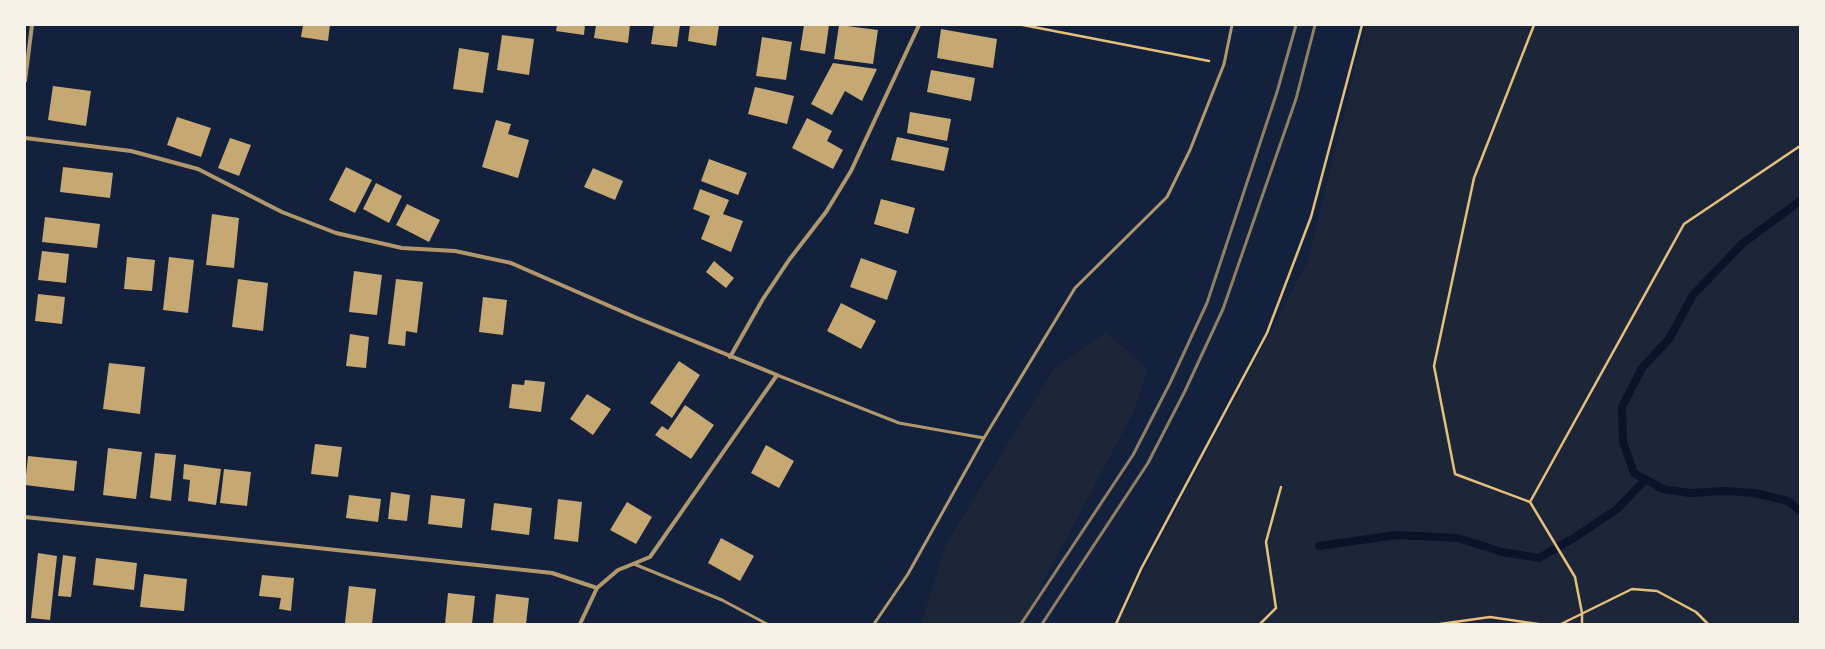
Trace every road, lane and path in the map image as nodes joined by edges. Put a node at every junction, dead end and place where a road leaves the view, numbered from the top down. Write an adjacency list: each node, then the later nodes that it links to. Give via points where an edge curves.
1 (32, 25): 8 (street)
2 (919, 25): 11 (street, via 851,171 826,212 763,298)
3 (1023, 25): 7 (path)
4 (1232, 25): 7 (lane)
5 (1362, 25): 23 (path, via 1311,217 1267,333 1141,569)
6 (1534, 25): 15 (path, via 1474,178 1434,366 1455,474)
7 (1224, 64): 13 (lane, via 1190,150 1167,197 1075,288)
8 (25, 81)
9 (25, 138): 11 (street, via 131,151 198,169 282,212 336,233 402,248 455,252 511,263)
10 (1800, 146): 15 (path, via 1684,224)
11 (730, 356): 12 (street)
12 (777, 375): 13 (lane, via 899,423); 17 (street, via 650,557)
13 (984, 438): 22 (lane, via 908,574)
14 (1281, 487): 24 (path, via 1266,542 1276,608)
15 (1530, 502): 19 (path, via 1575,577)
16 (25, 517): 18 (street, via 552,574)
17 (633, 564): 18 (street, via 618,570); 21 (lane, via 722,600)
18 (597, 588): 20 (street)
19 (1582, 613): 27 (path); 28 (path); 29 (path, via 1632,589 1657,591 1696,612)
20 (580, 624)
21 (767, 624)
22 (874, 624)
23 (1116, 624)
24 (1260, 624)
25 (1440, 624): 26 (path, via 1490,617)
26 (1538, 624)
27 (1561, 624)
28 (1582, 624)
29 (1708, 624)

